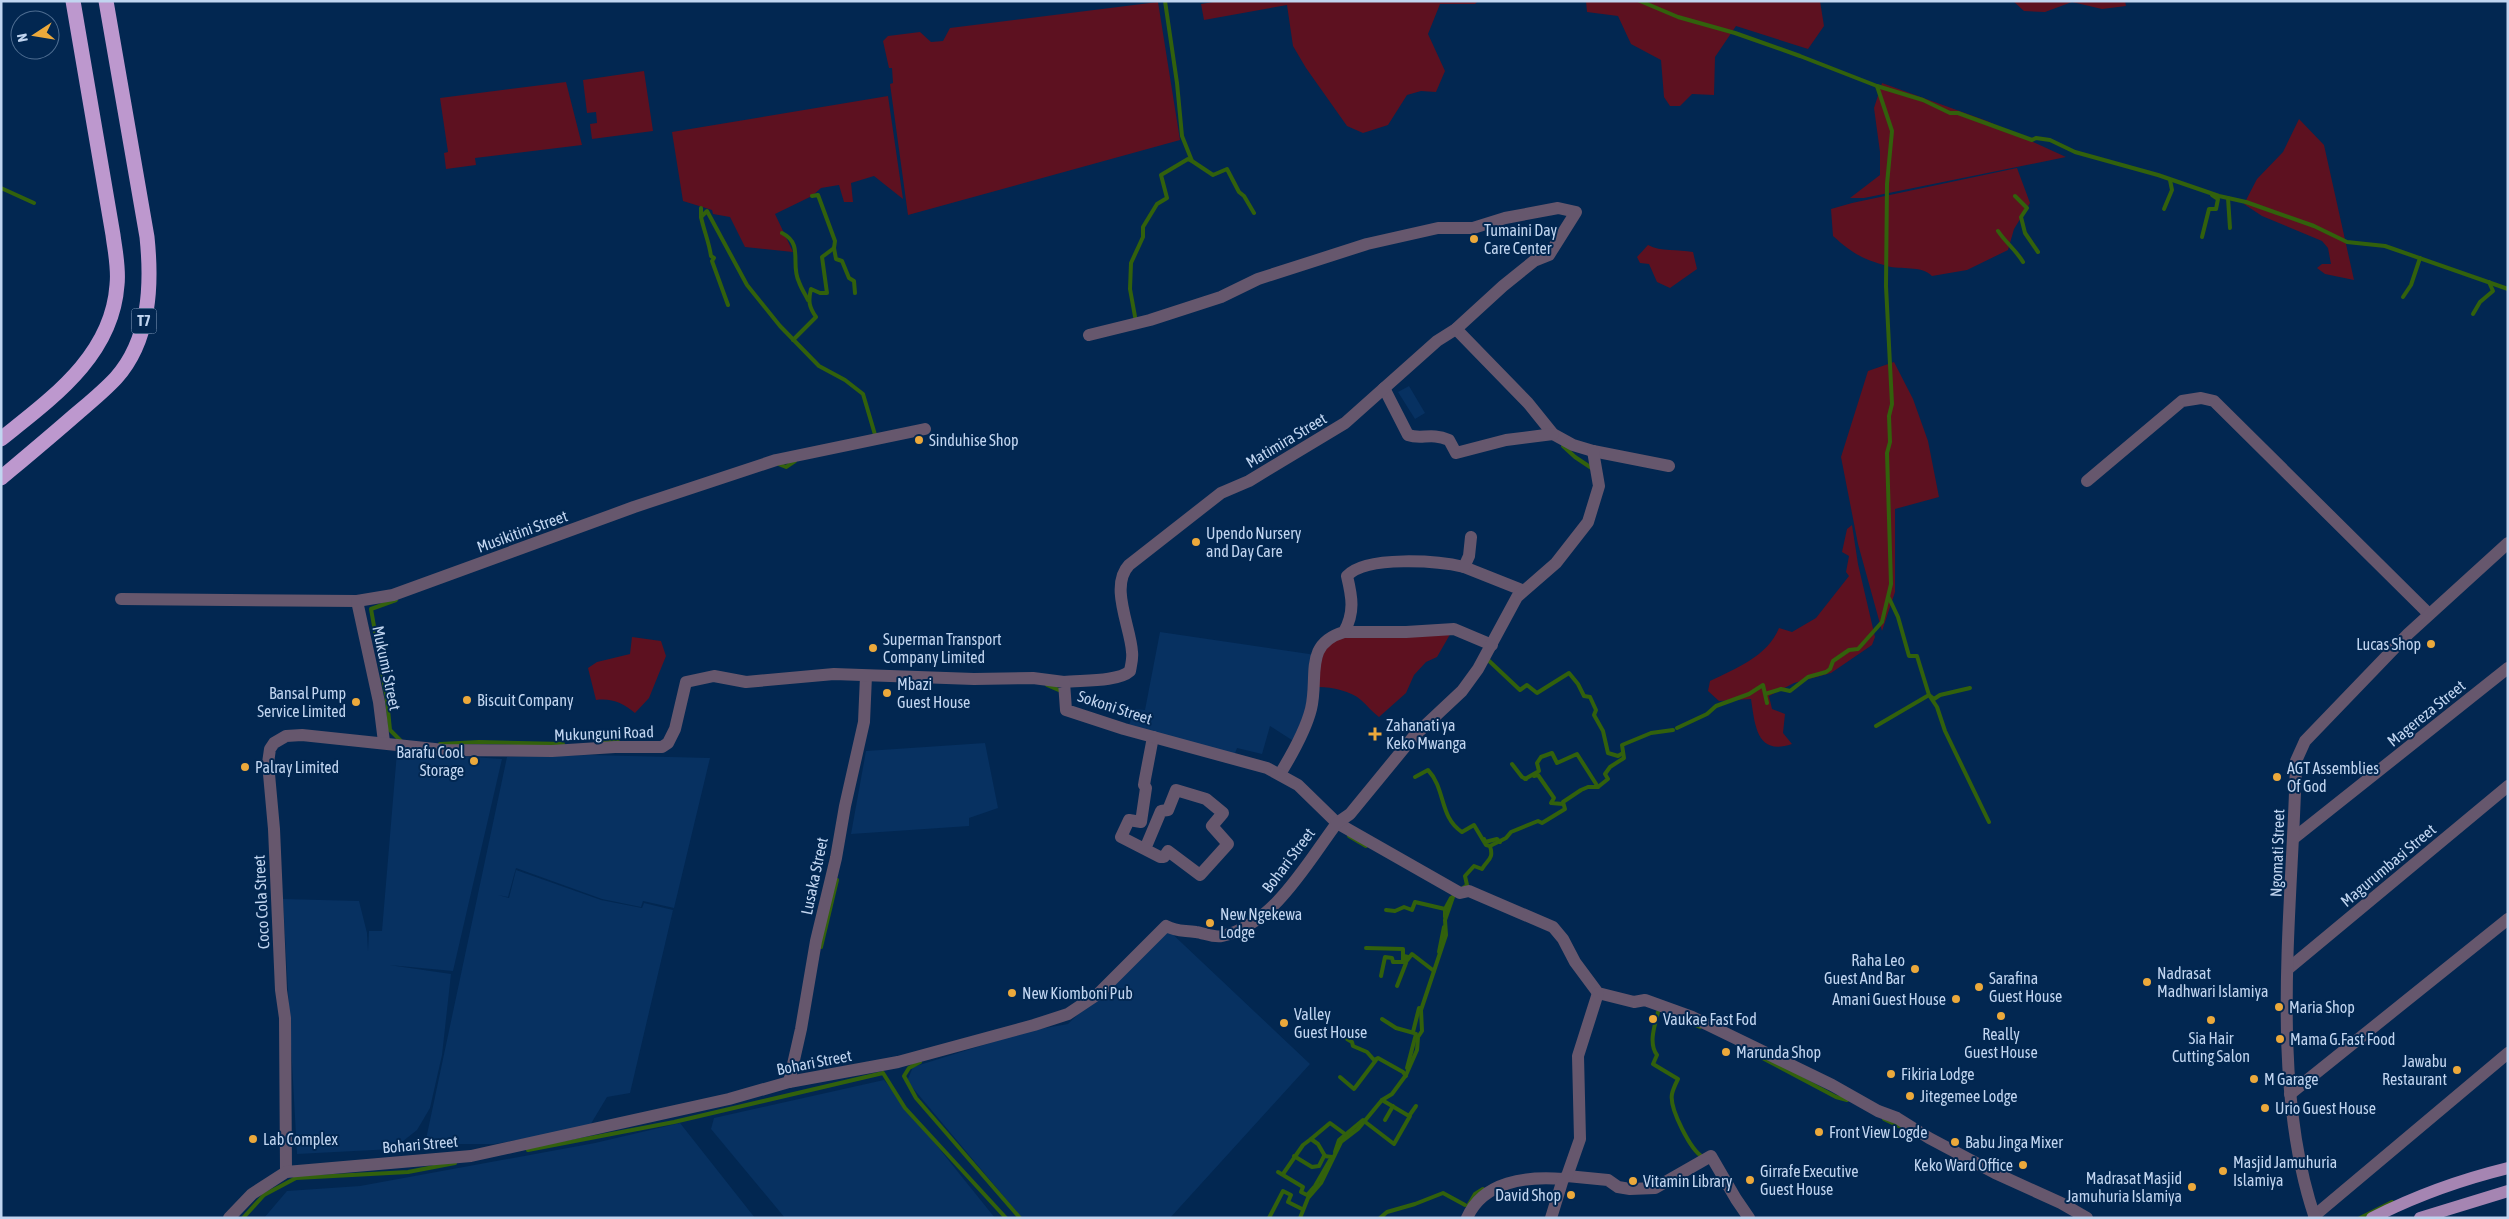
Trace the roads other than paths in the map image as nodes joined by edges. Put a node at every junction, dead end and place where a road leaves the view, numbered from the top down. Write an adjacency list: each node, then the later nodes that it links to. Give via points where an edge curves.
1 (73, 1): 8 (highway, via 118,284 103,338 85,365)
2 (106, 1): 11 (highway, T7, via 150,263 149,294 138,340 117,377)
3 (1456, 329): 4 (street, Matimira Street, via 1526,268 1549,255 1576,212 1558,208 1473,228 1438,228 1367,244 1266,276 1221,297); 5 (street, Matimira Street, via 1437,340); 7 (street, via 1528,403)
4 (1089, 335)
5 (1384, 388): 7 (street, via 1408,435 1436,434 1450,440 1456,453 1506,440); 24 (street, Matimira Street, via 1330,433 1249,481 1221,493 1130,566 1121,584 1132,653 1130,672 1108,679)
6 (925, 429): 18 (street, Musikitini Street, via 776,460 634,507 394,595)
7 (1552, 434): 9 (street)
8 (1, 439)
9 (1593, 451): 10 (street); 16 (street, via 1599,486 1588,522 1556,563)
10 (1669, 466)
11 (1, 478)
12 (2087, 481): 19 (street, via 2182,401 2201,398 2214,401)
13 (1471, 537): 15 (street)
14 (2508, 543): 19 (street, Ngomati Street)
15 (1464, 567): 16 (street); 20 (street, via 1423,564 1414,560 1356,569 1347,576 1352,616)
16 (1522, 590): 21 (street)
17 (121, 599): 18 (street, Musikitini Street)
18 (357, 601): 26 (street, Mukumi Street, via 379,702)
19 (2429, 614): 30 (street, Ngomati Street, via 2306,741 2296,761)
20 (1344, 632): 21 (street, via 1454,629); 27 (street, via 1329,637 1318,653 1311,709)
21 (1492, 645): 29 (street, via 1462,691 1414,736 1350,814)
22 (2508, 668): 30 (street, Magereza Street)
23 (866, 676): 24 (street, Sokoni Street, via 1033,678); 26 (street, Mukunguni Road, via 834,674 746,682 714,676 686,682 675,728 668,743 662,747 508,751 422,749); 36 (street, Lusaka Street, via 864,722)
24 (1064, 682): 25 (street, Sokoni Street, via 1066,710)
25 (1153, 737): 27 (street, Sokoni Street, via 1261,766); 31 (street, via 1140,822 1128,820 1122,837)
26 (384, 742): 39 (street, Coco Cola Street, via 286,736 274,743 268,756 285,1018)
27 (1281, 775): 29 (street, Sokoni Street, via 1306,792)
28 (2508, 786): 33 (street, Magurumbasi Street)
29 (1337, 823): 34 (street, Sokoni Street, via 1460,893 1469,891 1553,927); 36 (street, Bohari Street, via 1276,903 1253,924 1220,937 1176,931 1166,926 1098,994 1068,1014 898,1062)
30 (2294, 838): 33 (street, Ngomati Street)
31 (1145, 849): 31 (street, via 1161,811 1168,810 1176,790 1206,799 1223,813 1212,826 1228,844 1200,875 1168,850 1162,858)
32 (2508, 919): 37 (street)
33 (2288, 969): 37 (street, Ngomati Street)
34 (1598, 993): 40 (street, via 1578,1056 1580,1138); 47 (street, via 1634,1002 1645,1000 1692,1017 1897,1118 1929,1138)
35 (2508, 1053): 42 (street)
36 (789, 1082): 39 (street, Bohari Street, via 729,1099 471,1156)
37 (2290, 1094): 42 (street, Ngomati Street, via 2298,1157)
38 (2508, 1168): 48 (main road, via 2417,1196)
39 (286, 1172): 43 (street, Bohari Street, via 252,1194)
40 (1565, 1177): 44 (street, via 1544,1177 1493,1187 1480,1196); 45 (street); 46 (street, via 1608,1180 1618,1187 1630,1189 1655,1188 1711,1156)
41 (2508, 1191): 49 (main road)
42 (2315, 1217)
43 (229, 1218)
44 (1467, 1218)
45 (1551, 1218)
46 (1750, 1218)
47 (2087, 1218)
48 (2372, 1218)
49 (2420, 1218)

